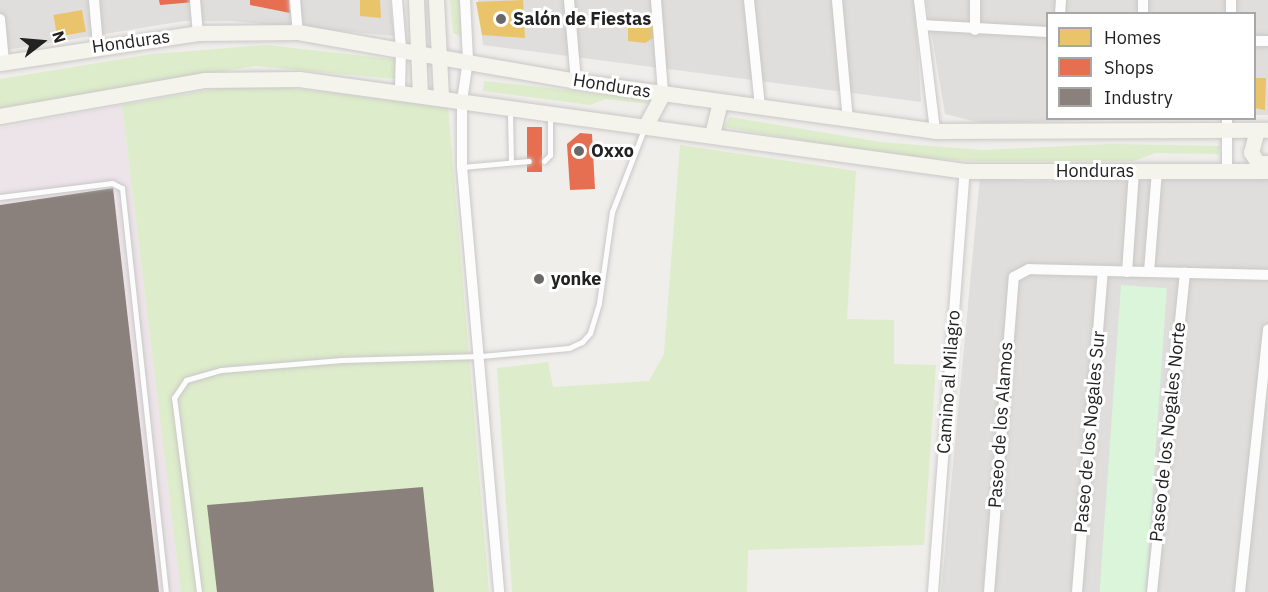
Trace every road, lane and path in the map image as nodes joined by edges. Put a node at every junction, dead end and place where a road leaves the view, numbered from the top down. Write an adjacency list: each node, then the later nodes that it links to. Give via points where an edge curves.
1 (94, 0): 20 (street)
2 (195, 0): 19 (street)
3 (295, 0): 17 (street)
4 (397, 0): 21 (street)
5 (416, 0): 22 (street)
6 (436, 0): 23 (street)
7 (465, 0): 24 (street)
8 (569, 0): 26 (street)
9 (656, 0): 28 (street)
10 (749, 0): 34 (street)
11 (837, 0): 37 (street)
12 (919, 0): 15 (street)
13 (975, 0): 16 (street)
14 (0, 20): 25 (street)
15 (922, 26): 16 (street); 41 (street)
16 (975, 30): 18 (street)
17 (297, 32): 19 (street, Honduras); 21 (street, Honduras)
18 (1046, 32)
19 (198, 33): 20 (street, Honduras)
20 (98, 46): 25 (street, Honduras)
21 (402, 49): 22 (street, Honduras); 27 (street)
22 (420, 53): 23 (street, Honduras); 29 (street)
23 (441, 57): 24 (street, Honduras); 30 (street)
24 (468, 60): 26 (street, Honduras); 31 (street)
25 (2, 63)
26 (576, 81): 28 (street, Honduras)
27 (400, 90): 29 (street, Honduras); 36 (street, Honduras, via 299,79 225,78)
28 (663, 93): 32 (street, Honduras); 39 (street)
29 (420, 95): 30 (street, Honduras)
30 (441, 97): 31 (street, Honduras)
31 (462, 101): 33 (street, Honduras); 47 (street)
32 (720, 102): 34 (street, Honduras); 42 (street)
33 (509, 106): 35 (street, Honduras); 45 (lane)
34 (760, 106): 37 (street, Honduras)
35 (550, 112): 39 (street, Honduras); 44 (lane, via 550,155)
36 (0, 116)
37 (848, 120): 41 (street, Honduras)
38 (1227, 124): 40 (street, Honduras); 41 (street, Honduras); 51 (street)
39 (646, 125): 42 (street, Honduras); 60 (lane, via 612,212 590,333 568,348)
40 (1263, 130): 46 (street, via 1251,152 1258,163)
41 (935, 131)
42 (712, 134): 48 (street, Honduras)
43 (529, 161): 45 (lane)
44 (544, 161)
45 (511, 162): 47 (lane)
46 (1268, 163)
47 (462, 167): 60 (street)
48 (965, 171): 49 (street, Honduras); 64 (street, Camino al Milagro)
49 (1134, 171): 50 (street, Honduras); 55 (street)
50 (1157, 171): 51 (street, Honduras); 56 (street)
51 (1227, 171): 52 (street, Honduras)
52 (1268, 171)
53 (0, 196): 61 (lane, via 112,183 122,188)
54 (1103, 272): 55 (street); 65 (street, Paseo de los Alamos, via 1029,269 1019,271 1010,286); 66 (street, Paseo de los Nogales Sur)
55 (1127, 272): 56 (street)
56 (1149, 272): 57 (street)
57 (1185, 273): 58 (street); 67 (street, Paseo de los Nogales Norte)
58 (1268, 275)
59 (1268, 329): 68 (street)
60 (481, 356): 62 (lane, via 342,360 221,370 186,380 174,398); 63 (street)
61 (166, 592)
62 (199, 592)
63 (499, 592)
64 (933, 592)
65 (989, 592)
66 (1077, 592)
67 (1152, 592)
68 (1240, 592)

